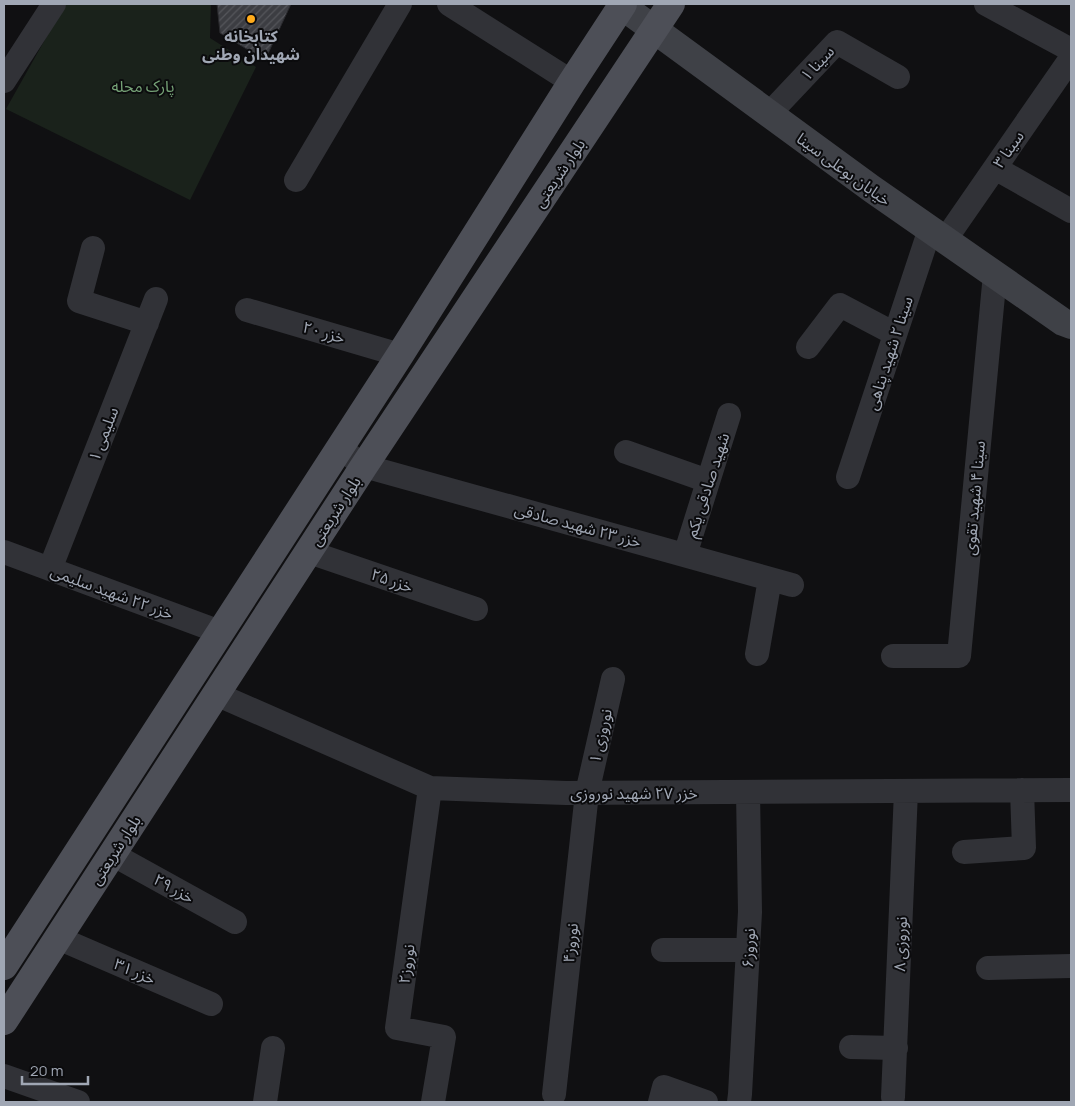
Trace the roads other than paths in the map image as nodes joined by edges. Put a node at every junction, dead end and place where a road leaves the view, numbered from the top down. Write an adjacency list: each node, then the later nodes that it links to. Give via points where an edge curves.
1 (54, 4): 11 (street)
2 (400, 4): 15 (street)
3 (449, 4): 12 (street)
4 (671, 4): 7 (main road, بلوار شریعتی)
5 (986, 4): 8 (street)
6 (622, 5): 7 (main road, خیابان بوعلی سینا); 12 (main road, بلوار شریعتی)
7 (654, 31): 13 (main road, خیابان بوعلی سینا); 30 (main road, بلوار شریعتی)
8 (1071, 50)
9 (1071, 58): 14 (street, سینا ۳)
10 (898, 77): 13 (street, سینا ۱, via 837,42)
11 (4, 81)
12 (572, 82): 26 (main road, بلوار شریعتی)
13 (770, 114): 17 (main road, خیابان بوعلی سینا)
14 (995, 168): 16 (street); 17 (street, سینا ۳)
15 (296, 180)
16 (1071, 211)
17 (937, 235): 19 (main road, خیابان بوعلی سینا); 24 (street, سینا ۲ شهید پناهی)
18 (93, 248): 22 (street, via 78,301)
19 (995, 274): 23 (main road, خیابان بوعلی سینا); 40 (street, سینا ۴ شهید تقوی, via 959,656)
20 (156, 299): 22 (street, سلیمی ۱)
21 (247, 310): 26 (street, خزر ۲۰)
22 (147, 322): 36 (street, سلیمی ۱)
23 (1071, 325)
24 (895, 334): 25 (street, via 840,305); 31 (street, سینا ۲ شهید پناهی)
25 (808, 347)
26 (400, 355): 28 (main road, بلوار شریعتی)
27 (729, 415): 32 (street, شهید صادقی یکم)
28 (340, 448): 30 (street); 38 (main road, بلوار شریعتی)
29 (626, 452): 32 (street)
30 (364, 466): 34 (main road, بلوار شریعتی); 35 (street, خزر ۲۳ شهید صادقی)
31 (848, 477)
32 (708, 481): 35 (street, شهید صادقی یکم)
33 (4, 552): 36 (street, خزر ۲۲ شهید سلیمی)
34 (309, 552): 37 (street, خزر ۲۵); 42 (main road, بلوار شریعتی)
35 (685, 555): 39 (street, خزر ۲۳ شهید صادقی, via 781,582)
36 (50, 569): 38 (street, خزر ۲۲ شهید سلیمی)
37 (476, 609)
38 (220, 632): 55 (main road, بلوار شریعتی)
39 (757, 654)
40 (893, 656)
41 (613, 679): 48 (street, نوروزی ۱)
42 (216, 694): 43 (street, خزر ۲۷ شهید نوروزی); 50 (main road, بلوار شریعتی)
43 (430, 788): 48 (street, خزر ۲۷ شهید نوروزی); 68 (street, نوروز۲, via 397,1028 444,1037)
44 (1022, 790): 45 (street, خزر ۲۷ شهید نوروزی); 47 (street, خزر ۲۷ شهید نوروزی); 49 (street, via 1024,848)
45 (1071, 790)
46 (748, 792): 47 (street, خزر ۲۷ شهید نوروزی); 48 (street, خزر ۲۷ شهید نوروزی); 54 (street, نوروز۶)
47 (906, 792): 62 (street, نوروزی ۸)
48 (587, 793): 64 (street, نوروز۴)
49 (964, 852)
50 (112, 854): 51 (street, خزر ۲۹); 52 (main road, بلوار شریعتی)
51 (235, 922)
52 (58, 938): 58 (street, خزر ۳۱); 59 (main road, بلوار شریعتی)
53 (663, 950): 54 (street)
54 (748, 950): 71 (street, نوروز۶)
55 (4, 966)
56 (1071, 966): 57 (street)
57 (988, 968)
58 (211, 1004)
59 (4, 1021)
60 (851, 1047): 62 (street)
61 (273, 1048): 67 (street)
62 (896, 1048): 65 (street, نوروزی ۸)
63 (4, 1076): 66 (street)
64 (554, 1094)
65 (893, 1098)
66 (78, 1102)
67 (265, 1102)
68 (433, 1102)
69 (660, 1102): 70 (street, via 664,1087)
70 (706, 1102)
71 (738, 1102)

